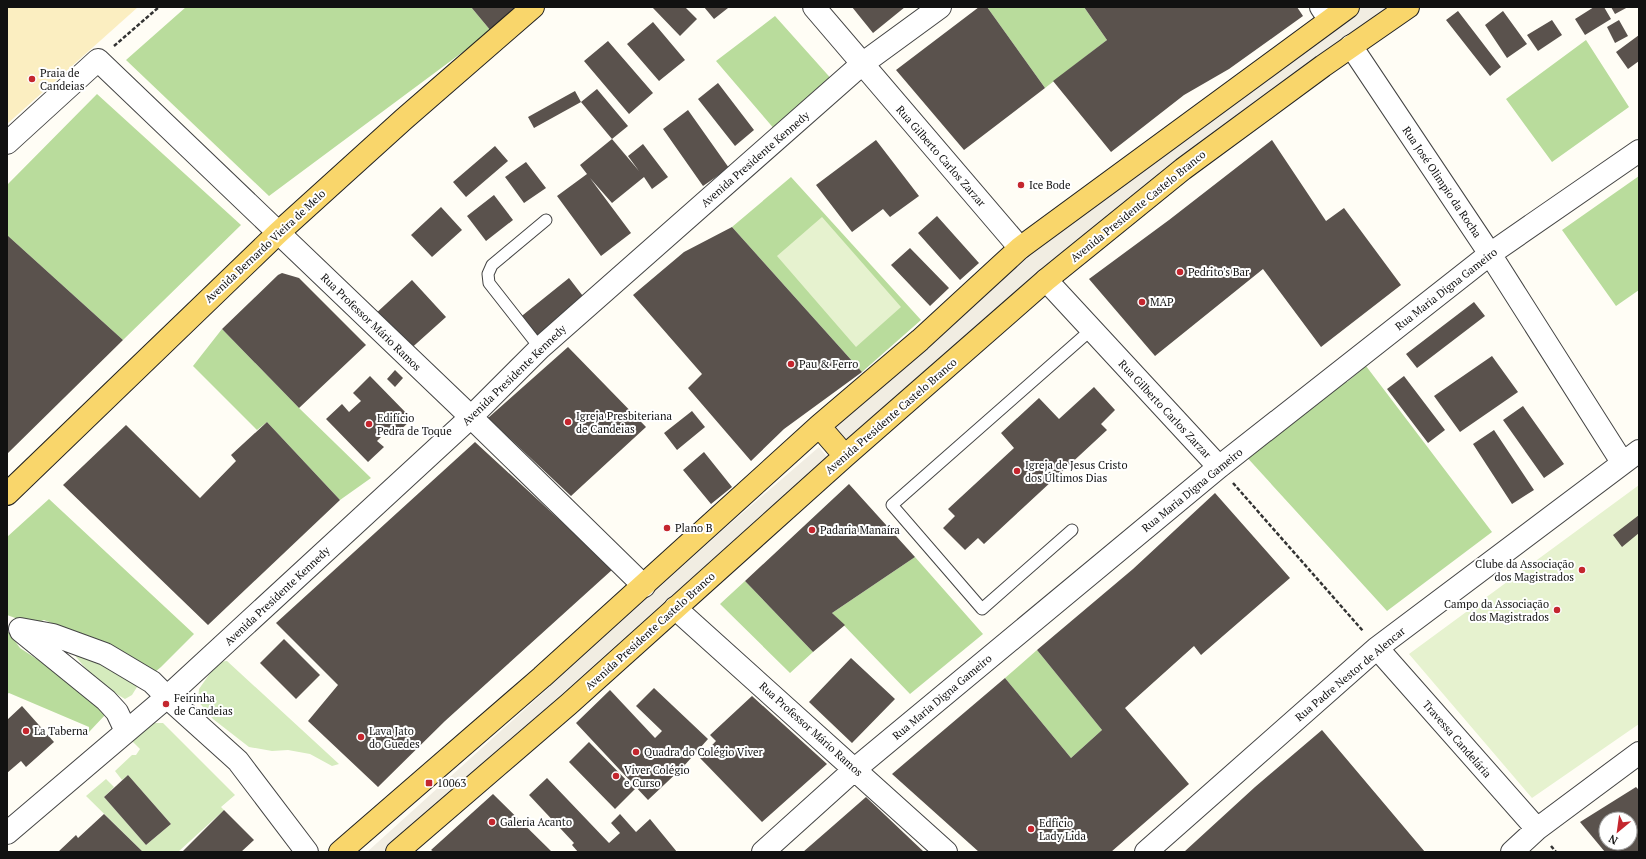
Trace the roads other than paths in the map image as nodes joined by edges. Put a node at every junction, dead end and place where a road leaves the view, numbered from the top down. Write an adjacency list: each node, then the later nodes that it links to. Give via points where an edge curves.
1 (533, 7): 12 (main road, Avenida Bernardo Vieira de Melo)
2 (814, 7): 8 (street, Rua Gilberto Carlos Zarzar)
3 (940, 7): 8 (street, Avenida Presidente Kennedy)
4 (1348, 7): 6 (main road)
5 (1408, 7): 7 (main road, Avenida Presidente Castelo Branco)
6 (1325, 13): 13 (main road)
7 (1351, 46): 14 (street, Rua José Olimpio da Rocha); 15 (main road, Avenida Presidente Castelo Branco, via 1183,169)
8 (862, 64): 13 (street, Rua Gilberto Carlos Zarzar); 17 (street, Avenida Presidente Kennedy)
9 (7, 143): 12 (street, Rua Professor Mário Ramos, via 98,60)
10 (1639, 151): 14 (street, Rua Maria Digna Gameiro)
11 (546, 220): 17 (lane, via 492,265 488,274 488,283)
12 (278, 233): 18 (street, Rua Professor Mário Ramos); 23 (main road, Avenida Bernardo Vieira de Melo)
13 (1020, 248): 19 (main road, via 920,340)
14 (1490, 254): 21 (street, Rua José Olimpio da Rocha); 22 (street, Rua Maria Digna Gameiro)
15 (1046, 280): 16 (street, Rua Gilberto Carlos Zarzar); 20 (main road, Avenida Presidente Castelo Branco)
16 (1092, 329): 22 (street, Rua Gilberto Carlos Zarzar); 24 (lane, via 892,505 982,609)
17 (540, 348): 18 (street, Avenida Presidente Kennedy)
18 (471, 417): 25 (street, Rua Professor Mário Ramos); 29 (street, Avenida Presidente Kennedy)
19 (820, 426): 20 (main road); 25 (main road)
20 (845, 456): 26 (main road, Avenida Presidente Castelo Branco)
21 (1630, 456): 28 (street, Rua Padre Nestor de Alencar)
22 (1219, 467): 32 (street, Rua Maria Digna Gameiro)
23 (7, 494)
24 (1072, 530)
25 (644, 586): 36 (main road)
26 (675, 608): 32 (street, Rua Professor Mário Ramos); 37 (main road, Avenida Presidente Castelo Branco, via 563,709)
27 (13, 626): 29 (street, via 53,635 105,654 152,682); 30 (street, via 106,700 118,712)
28 (1378, 648): 33 (street, Travessa Candelária); 40 (street, Rua Padre Nestor de Alencar)
29 (167, 697): 30 (street, Avenida Presidente Kennedy); 35 (street, via 238,761)
30 (126, 731): 34 (street, Avenida Presidente Kennedy)
31 (1639, 753): 33 (street)
32 (855, 769): 38 (street, Rua Maria Digna Gameiro); 39 (street, Rua Professor Mário Ramos)
33 (1537, 829): 41 (street)
34 (7, 833)
35 (307, 852)
36 (340, 852)
37 (397, 852)
38 (762, 852)
39 (946, 852)
40 (1146, 852)
41 (1512, 852)

